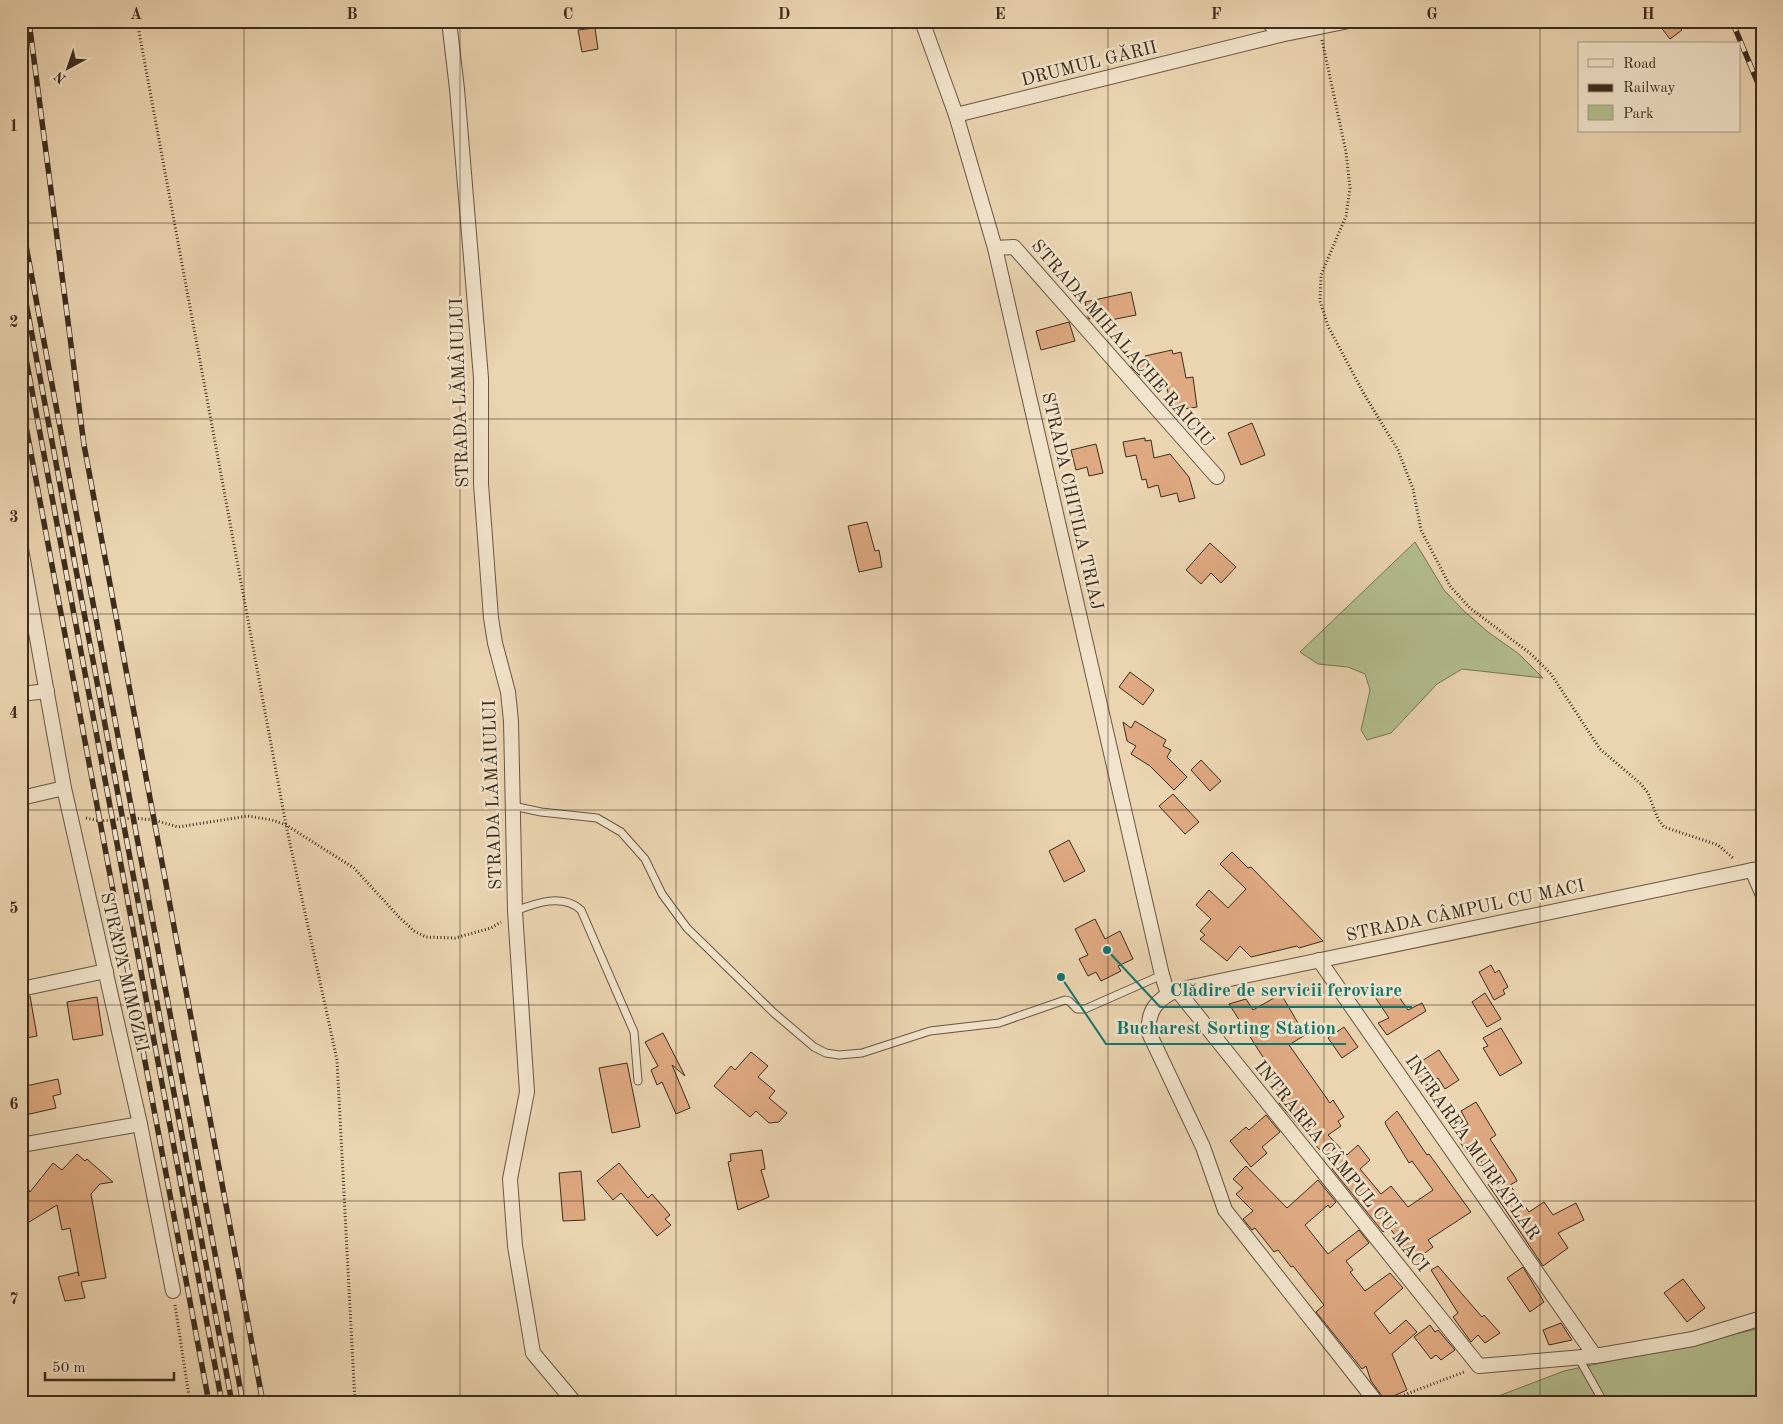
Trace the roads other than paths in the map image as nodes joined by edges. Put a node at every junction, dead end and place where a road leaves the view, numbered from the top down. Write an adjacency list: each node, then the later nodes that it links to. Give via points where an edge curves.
1 (449, 21): 14 (street, STRADA LĂMÂIULUI, via 480,358 481,484 490,609 508,692)
2 (922, 21): 6 (street, STRADA CHITILA TRIAJ)
3 (1268, 21): 5 (street)
4 (1349, 21): 5 (street, DRUMUL GĂRII)
5 (1280, 35): 6 (street, DRUMUL GĂRII)
6 (956, 115): 7 (street, STRADA CHITILA TRIAJ)
7 (995, 248): 8 (street, STRADA MIHALACHE RAICIU, via 1014,247); 20 (street, STRADA CHITILA TRIAJ)
8 (1217, 477)
9 (21, 550): 10 (street, STRADA MIMOZEI)
10 (47, 691): 11 (street); 12 (street, STRADA MIMOZEI)
11 (21, 694)
12 (64, 788): 13 (street); 19 (street, STRADA MIMOZEI)
13 (21, 798)
14 (514, 806): 17 (street, STRADA LĂMÂIULUI); 20 (lane, via 598,818 621,832 645,859 662,894 687,928 774,1014 826,1053 850,1055 877,1050 930,1031 999,1023 1065,1000 1085,1009)
15 (1753, 870): 16 (street); 18 (street, STRADA CÂMPUL CU MACI)
16 (1762, 893)
17 (515, 911): 23 (lane, via 565,900 581,910 634,1032); 30 (street, STRADA LĂMÂIULUI, via 527,1092 510,1179 514,1246 533,1353)
18 (1320, 960): 22 (street, STRADA CÂMPUL CU MACI); 28 (street, INTRAREA MURFATLAR)
19 (106, 971): 21 (street); 24 (street, STRADA MIMOZEI)
20 (1162, 975): 22 (street, STRADA CHITILA TRIAJ)
21 (21, 989)
22 (1173, 992): 29 (street, INTRAREA CÂMPUL CU MACI, via 1479,1366); 31 (street, via 1155,1004 1148,1021 1149,1033 1203,1147 1225,1210)
23 (638, 1080)
24 (140, 1124): 25 (street); 26 (street, STRADA MIMOZEI)
25 (21, 1145)
26 (173, 1291)
27 (1762, 1318): 28 (street, via 1693,1339)
28 (1596, 1356): 29 (street)
29 (1578, 1357): 32 (lane)
30 (574, 1403)
31 (1377, 1403)
32 (1604, 1403)

